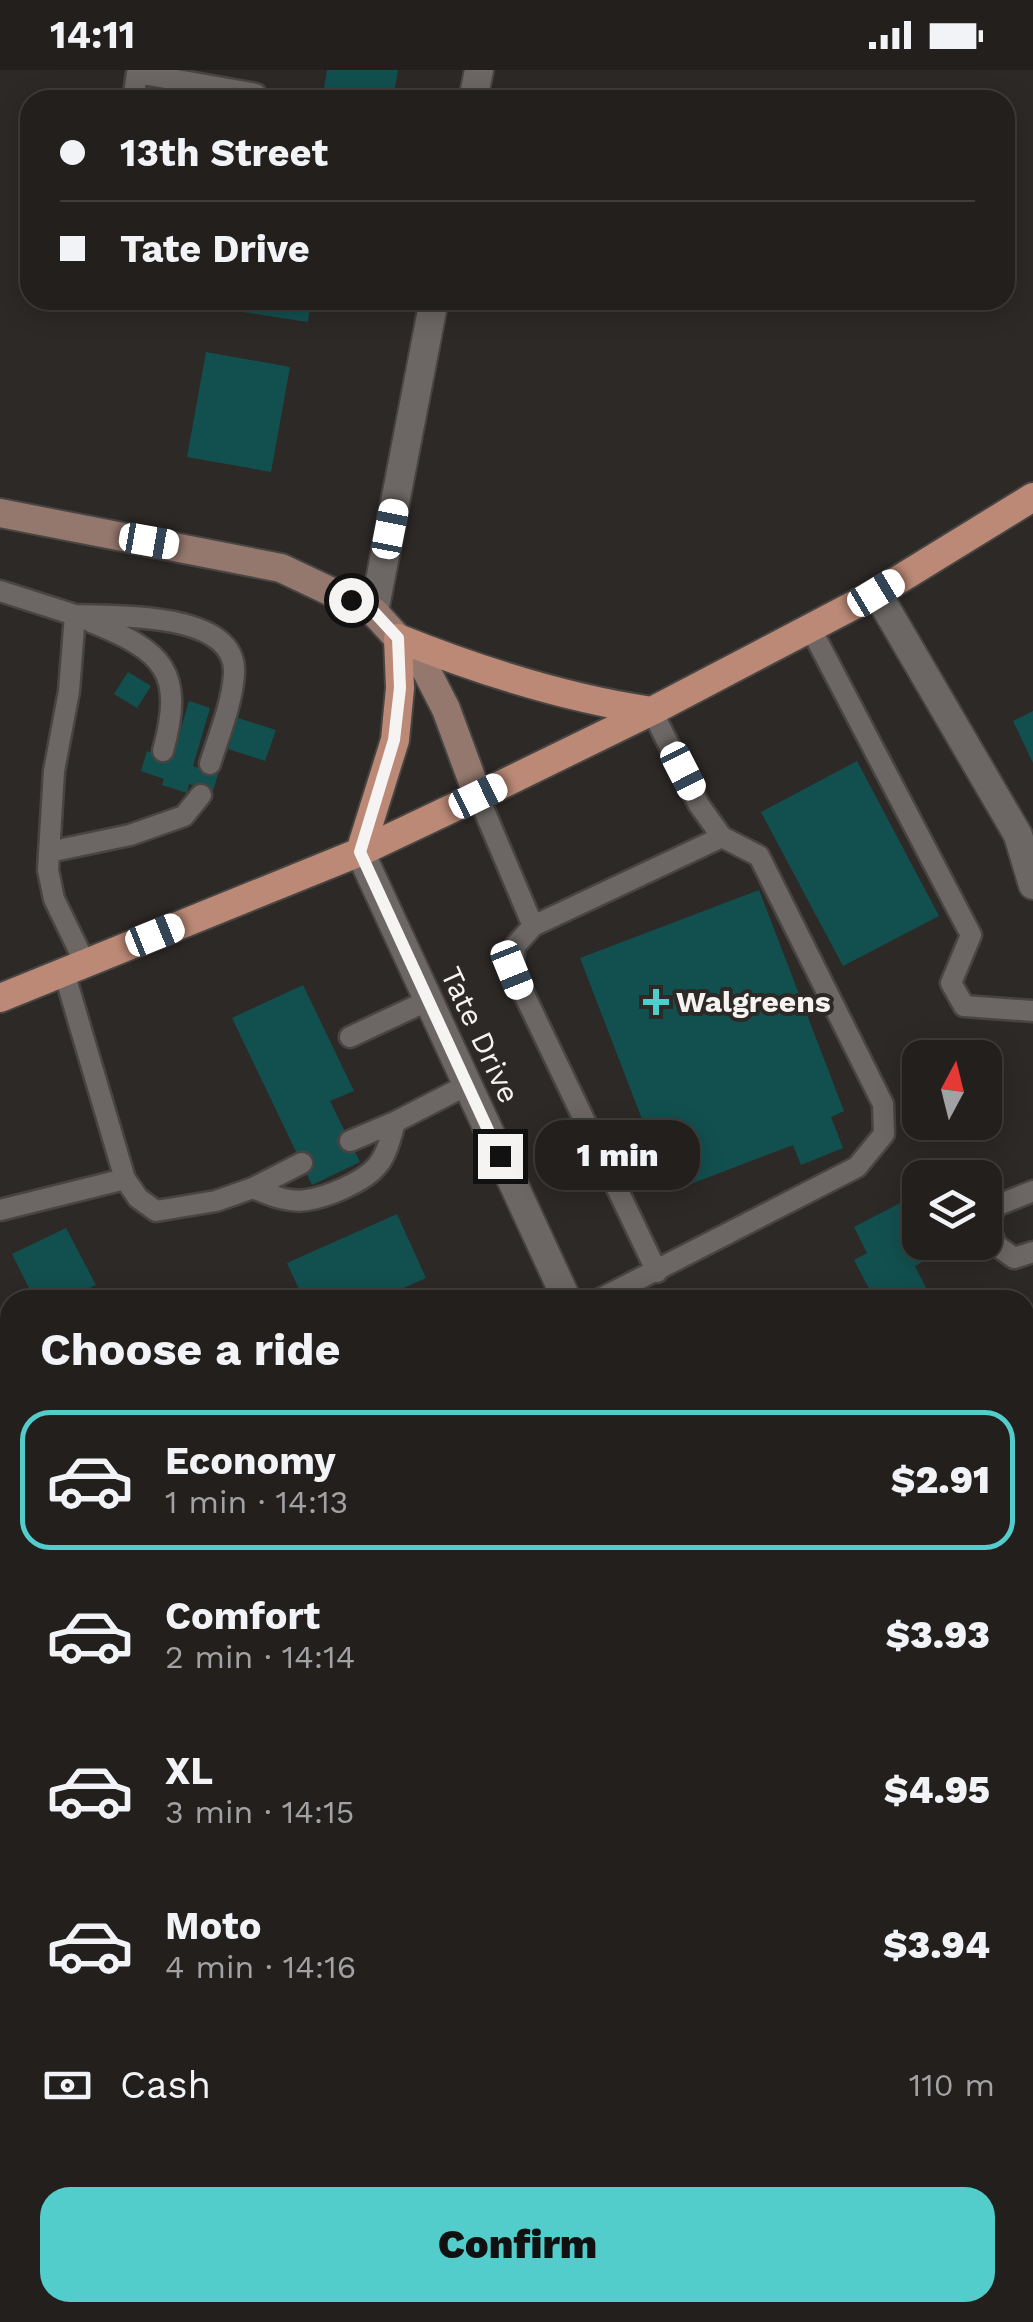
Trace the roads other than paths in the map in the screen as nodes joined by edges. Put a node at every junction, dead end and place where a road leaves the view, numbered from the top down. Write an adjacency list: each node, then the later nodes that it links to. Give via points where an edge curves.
1 (134, 90): 2 (lane, via 136,73)
2 (233, 90)
3 (432, 310): 8 (street)
4 (1033, 497): 7 (main road)
5 (0, 513): 8 (main road, via 281,568)
6 (0, 591): 9 (lane)
7 (876, 593): 10 (main road); 20 (street, via 1018,835)
8 (374, 612): 11 (main road)
9 (75, 615): 13 (lane, via 131,638 162,665 174,697); 14 (lane, via 188,626 214,635 230,652 234,671); 18 (lane)
10 (811, 628): 12 (main road); 25 (lane, via 970,935 950,983 964,1006)
11 (398, 638): 12 (main road, via 541,687); 16 (main road, via 426,668); 19 (main road, via 394,740)
12 (652, 712): 16 (main road); 17 (lane)
13 (163, 751)
14 (210, 764)
15 (201, 795): 18 (lane, via 184,816)
16 (478, 796): 19 (main road); 21 (lane)
17 (722, 837): 21 (lane); 36 (lane, via 759,856 884,1104 884,1134 857,1166)
18 (49, 852): 22 (lane, via 54,899)
19 (360, 852): 22 (main road); 24 (street, Tate Drive)
20 (1033, 884)
21 (534, 926): 36 (lane, via 515,946 512,970)
22 (74, 968): 23 (main road); 31 (lane)
23 (0, 998)
24 (428, 1000): 26 (lane); 27 (street, Tate Drive)
25 (1033, 1011)
26 (350, 1037)
27 (467, 1085): 28 (lane); 37 (street, Tate Drive)
28 (395, 1122): 29 (lane); 32 (lane, via 377,1167 349,1185 306,1200)
29 (350, 1141)
30 (302, 1163): 32 (lane)
31 (125, 1178): 32 (lane, via 156,1211); 34 (lane)
32 (254, 1188)
33 (1033, 1190): 35 (lane, via 996,1206 988,1224 996,1245 1014,1258)
34 (0, 1210)
35 (1033, 1252)
36 (657, 1272): 38 (lane)
37 (562, 1290)
38 (619, 1290)

